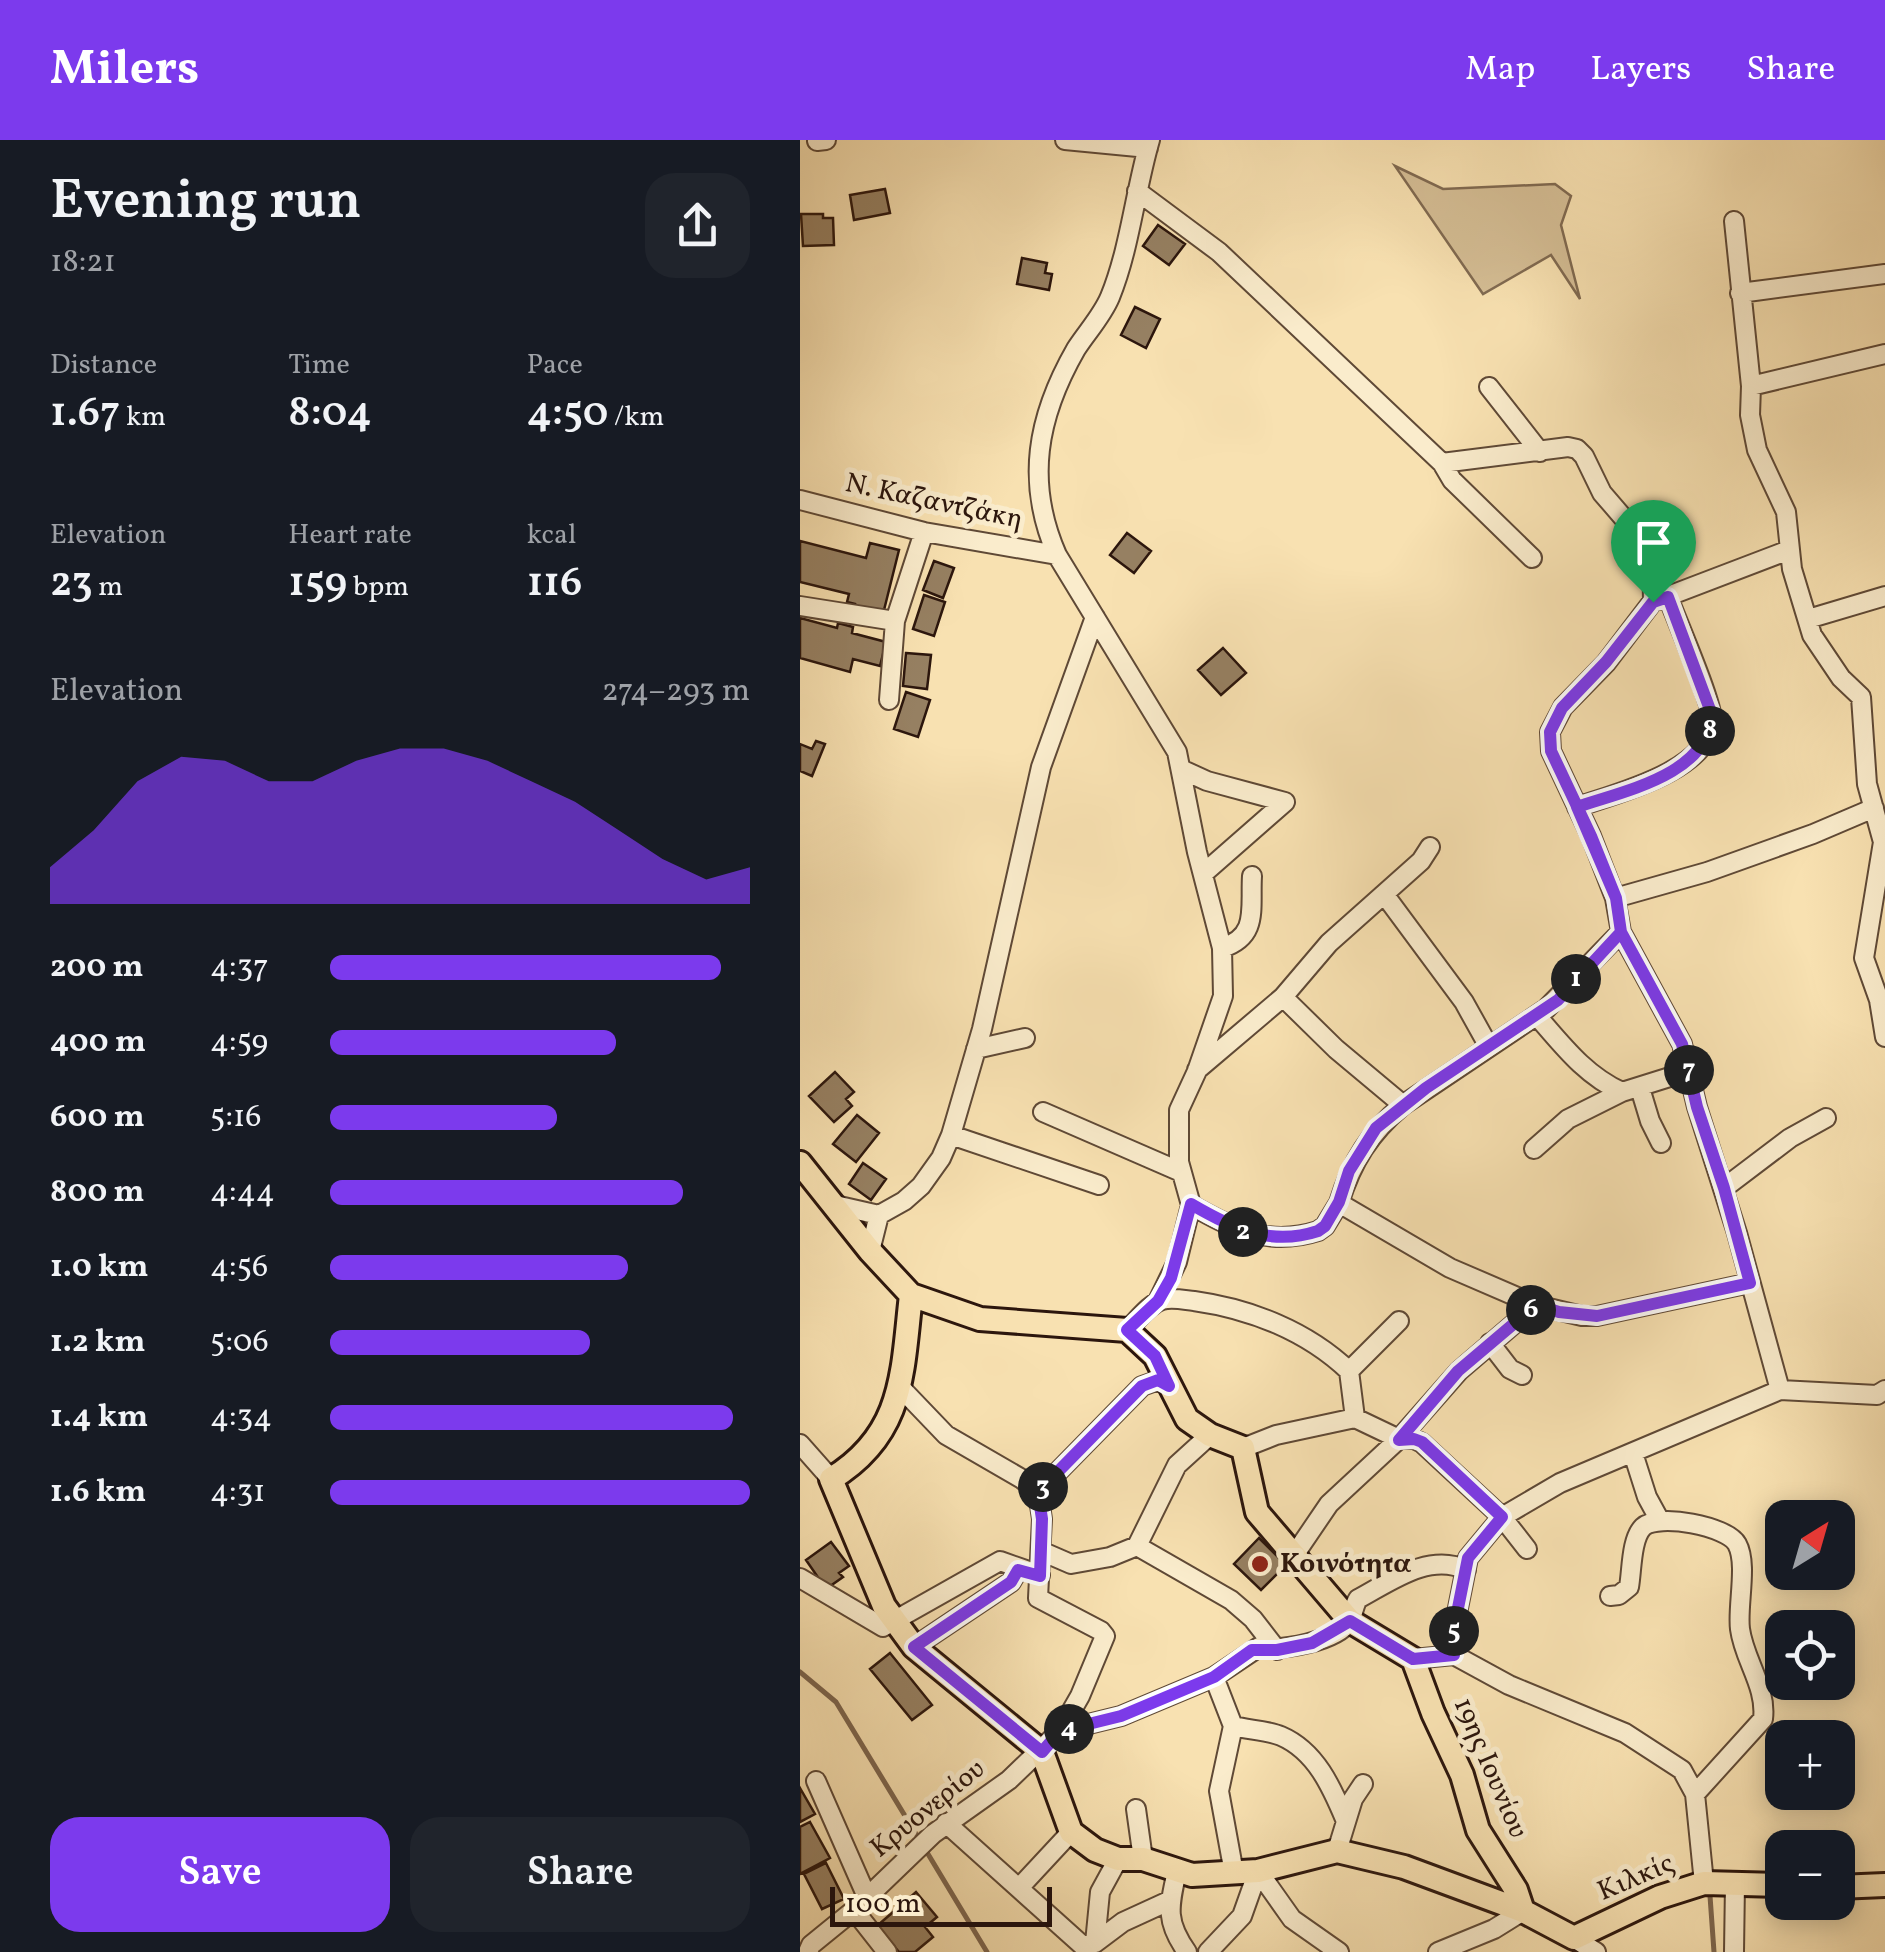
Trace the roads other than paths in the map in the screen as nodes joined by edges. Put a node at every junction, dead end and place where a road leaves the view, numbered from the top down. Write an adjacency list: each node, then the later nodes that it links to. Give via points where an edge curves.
1 (826, 140): 3 (street)
2 (1064, 140): 4 (street)
3 (816, 141)
4 (1149, 144): 5 (street)
5 (1137, 190): 13 (street, via 1220,252); 17 (street, via 1109,299 1067,366 1040,438 1038,494)
6 (1734, 221): 8 (street)
7 (1885, 274): 8 (street)
8 (1740, 293): 11 (street)
9 (1885, 354): 11 (street)
10 (1490, 386): 12 (street)
11 (1750, 386): 16 (street, via 1757,450 1786,512)
12 (1540, 452): 13 (street); 20 (street, via 1568,447 1584,456 1602,493 1652,551)
13 (1442, 463): 18 (street)
14 (800, 500): 15 (street, Ν. Καζαντζάκη)
15 (924, 532): 17 (street, Ν. Καζαντζάκη); 24 (street)
16 (1789, 550): 20 (street); 23 (street)
17 (1057, 555): 22 (street)
18 (1532, 558)
19 (1885, 596): 23 (street)
20 (1661, 599): 27 (street, via 1562,708 1550,732 1551,751); 27 (street, via 1712,715 1707,737 1683,764)
21 (800, 606): 24 (street)
22 (1095, 618): 26 (street); 41 (street, via 1042,767)
23 (1808, 619): 28 (street, via 1824,656 1861,698)
24 (895, 621): 25 (street)
25 (889, 700)
26 (1183, 770): 30 (street); 30 (street, via 1285,802)
27 (1577, 807): 33 (street)
28 (1874, 808): 33 (street, via 1725,866); 38 (street, via 1883,842 1864,958)
29 (1430, 847): 32 (street)
30 (1204, 873): 35 (street)
31 (1252, 876): 35 (street, via 1246,933)
32 (1384, 894): 36 (street, via 1329,943); 40 (street)
33 (1616, 898): 34 (street)
34 (1621, 932): 37 (street); 43 (street, via 1682,1044)
35 (1222, 948): 42 (street, via 1224,996)
36 (1283, 998): 42 (street); 45 (street)
37 (1537, 1016): 40 (street); 44 (street, via 1601,1082)
38 (1885, 1036)
39 (1025, 1038): 41 (street)
40 (1490, 1047): 45 (street)
41 (976, 1049): 48 (street)
42 (1197, 1071): 52 (street, via 1179,1110)
43 (1689, 1071): 44 (street); 54 (street)
44 (1631, 1090): 49 (street); 50 (street, via 1568,1119)
45 (1403, 1105): 55 (street, via 1360,1152)
46 (1043, 1112): 52 (street)
47 (1826, 1118): 54 (street)
48 (951, 1136): 53 (street); 58 (street, via 921,1186)
49 (1661, 1143)
50 (1534, 1150)
51 (800, 1163): 57 (main road)
52 (1181, 1172): 56 (street)
53 (1099, 1185)
54 (1724, 1188): 60 (street)
55 (1339, 1202): 56 (street, via 1318,1231 1259,1237); 63 (street, via 1450,1268)
56 (1191, 1204): 62 (street, via 1177,1262)
57 (835, 1205): 58 (street); 59 (main road)
58 (879, 1215): 59 (street)
59 (870, 1250): 61 (main road)
60 (1750, 1283): 63 (street, via 1597,1316); 71 (street)
61 (912, 1294): 65 (main road, via 980,1319); 70 (main road)
62 (1158, 1301): 65 (street); 67 (street, via 1206,1303 1287,1327)
63 (1536, 1305): 66 (street)
64 (1399, 1321): 67 (street)
65 (1127, 1330): 69 (main road, via 1155,1356)
66 (1490, 1343): 68 (street); 75 (street)
67 (1350, 1371): 73 (street)
68 (1522, 1375)
69 (1169, 1386): 74 (main road, via 1186,1418); 80 (street, via 1158,1380 1142,1386)
70 (900, 1387): 79 (main road, via 879,1438); 80 (street, via 946,1435)
71 (1780, 1390): 72 (street); 78 (street)
72 (1882, 1398)
73 (1355, 1418): 75 (street); 77 (street)
74 (1210, 1435): 77 (main road); 83 (street, via 1178,1465)
75 (1399, 1440): 81 (street, via 1422,1442); 86 (street, via 1329,1504)
76 (800, 1444): 79 (street)
77 (1243, 1448): 86 (main road, via 1257,1512)
78 (1632, 1454): 81 (street); 82 (street)
79 (830, 1479): 92 (main road, via 875,1589)
80 (1038, 1492): 85 (street)
81 (1502, 1517): 84 (street); 88 (street, via 1468,1558)
82 (1659, 1518): 91 (street, via 1637,1538 1629,1587); 104 (street, via 1716,1530 1737,1544 1739,1627 1764,1709 1758,1728)
83 (1137, 1546): 85 (street, via 1071,1564); 95 (street, via 1231,1600)
84 (1526, 1549)
85 (1040, 1552): 89 (street)
86 (1295, 1554): 93 (main road)
87 (1018, 1570): 89 (street); 92 (street, via 1000,1561); 94 (street, via 1011,1582)
88 (1466, 1570): 93 (street, via 1440,1563 1414,1570 1358,1599); 96 (street)
89 (1040, 1576): 100 (street, Κρυονερίου, via 1038,1598 1105,1636)
90 (800, 1578): 92 (street, via 884,1626)
91 (1610, 1596)
92 (896, 1620): 94 (main road)
93 (1350, 1621): 95 (street, via 1312,1643); 97 (main road)
94 (914, 1647): 101 (main road)
95 (1277, 1650): 98 (street, via 1252,1650)
96 (1454, 1655): 97 (street); 104 (street, via 1625,1733 1682,1770)
97 (1413, 1659): 123 (main road, 19ης Ιουνίου, via 1478,1830)
98 (1214, 1677): 99 (street); 100 (street, via 1121,1716)
99 (1233, 1726): 106 (street, via 1281,1736 1306,1755 1327,1777); 114 (street, via 1219,1790)
100 (1060, 1731): 101 (street, Κρυονερίου)
101 (1042, 1752): 107 (street, Κρυονερίου); 108 (main road)
102 (816, 1781): 122 (street)
103 (1363, 1784): 106 (street)
104 (1696, 1794): 115 (street)
105 (1136, 1809): 110 (street)
106 (1345, 1819): 109 (street)
107 (939, 1828): 120 (street); 122 (street, Κρυονερίου)
108 (1072, 1832): 111 (main road); 120 (street)
109 (1337, 1851): 112 (main road); 123 (main road, via 1404,1866)
110 (1143, 1858): 111 (main road); 113 (main road)
111 (1118, 1859): 124 (street, via 1100,1892)
112 (1258, 1871): 114 (main road); 130 (street, via 1242,1916); 131 (street, via 1292,1919)
113 (1177, 1872): 114 (main road); 121 (street)
114 (1234, 1873)
115 (1704, 1883): 116 (main road, Κιλκίς); 127 (main road, Κιλκίς, via 1660,1897)
116 (1736, 1883): 117 (main road, Κιλκίς); 133 (street)
117 (1765, 1884)
118 (1885, 1885): 119 (main road)
119 (1855, 1886)
120 (1019, 1888): 124 (street, via 1084,1946)
121 (1171, 1900): 124 (street); 129 (street, via 1173,1932)
122 (860, 1904): 125 (street, Κρυονερίου); 128 (street)
123 (1523, 1911): 126 (street); 127 (main road)
124 (1095, 1943)
125 (806, 1946)
126 (1469, 1946): 132 (street)
127 (1589, 1948)
128 (887, 1952)
129 (1187, 1952)
130 (1208, 1952)
131 (1338, 1952)
132 (1438, 1952)
133 (1734, 1952)

